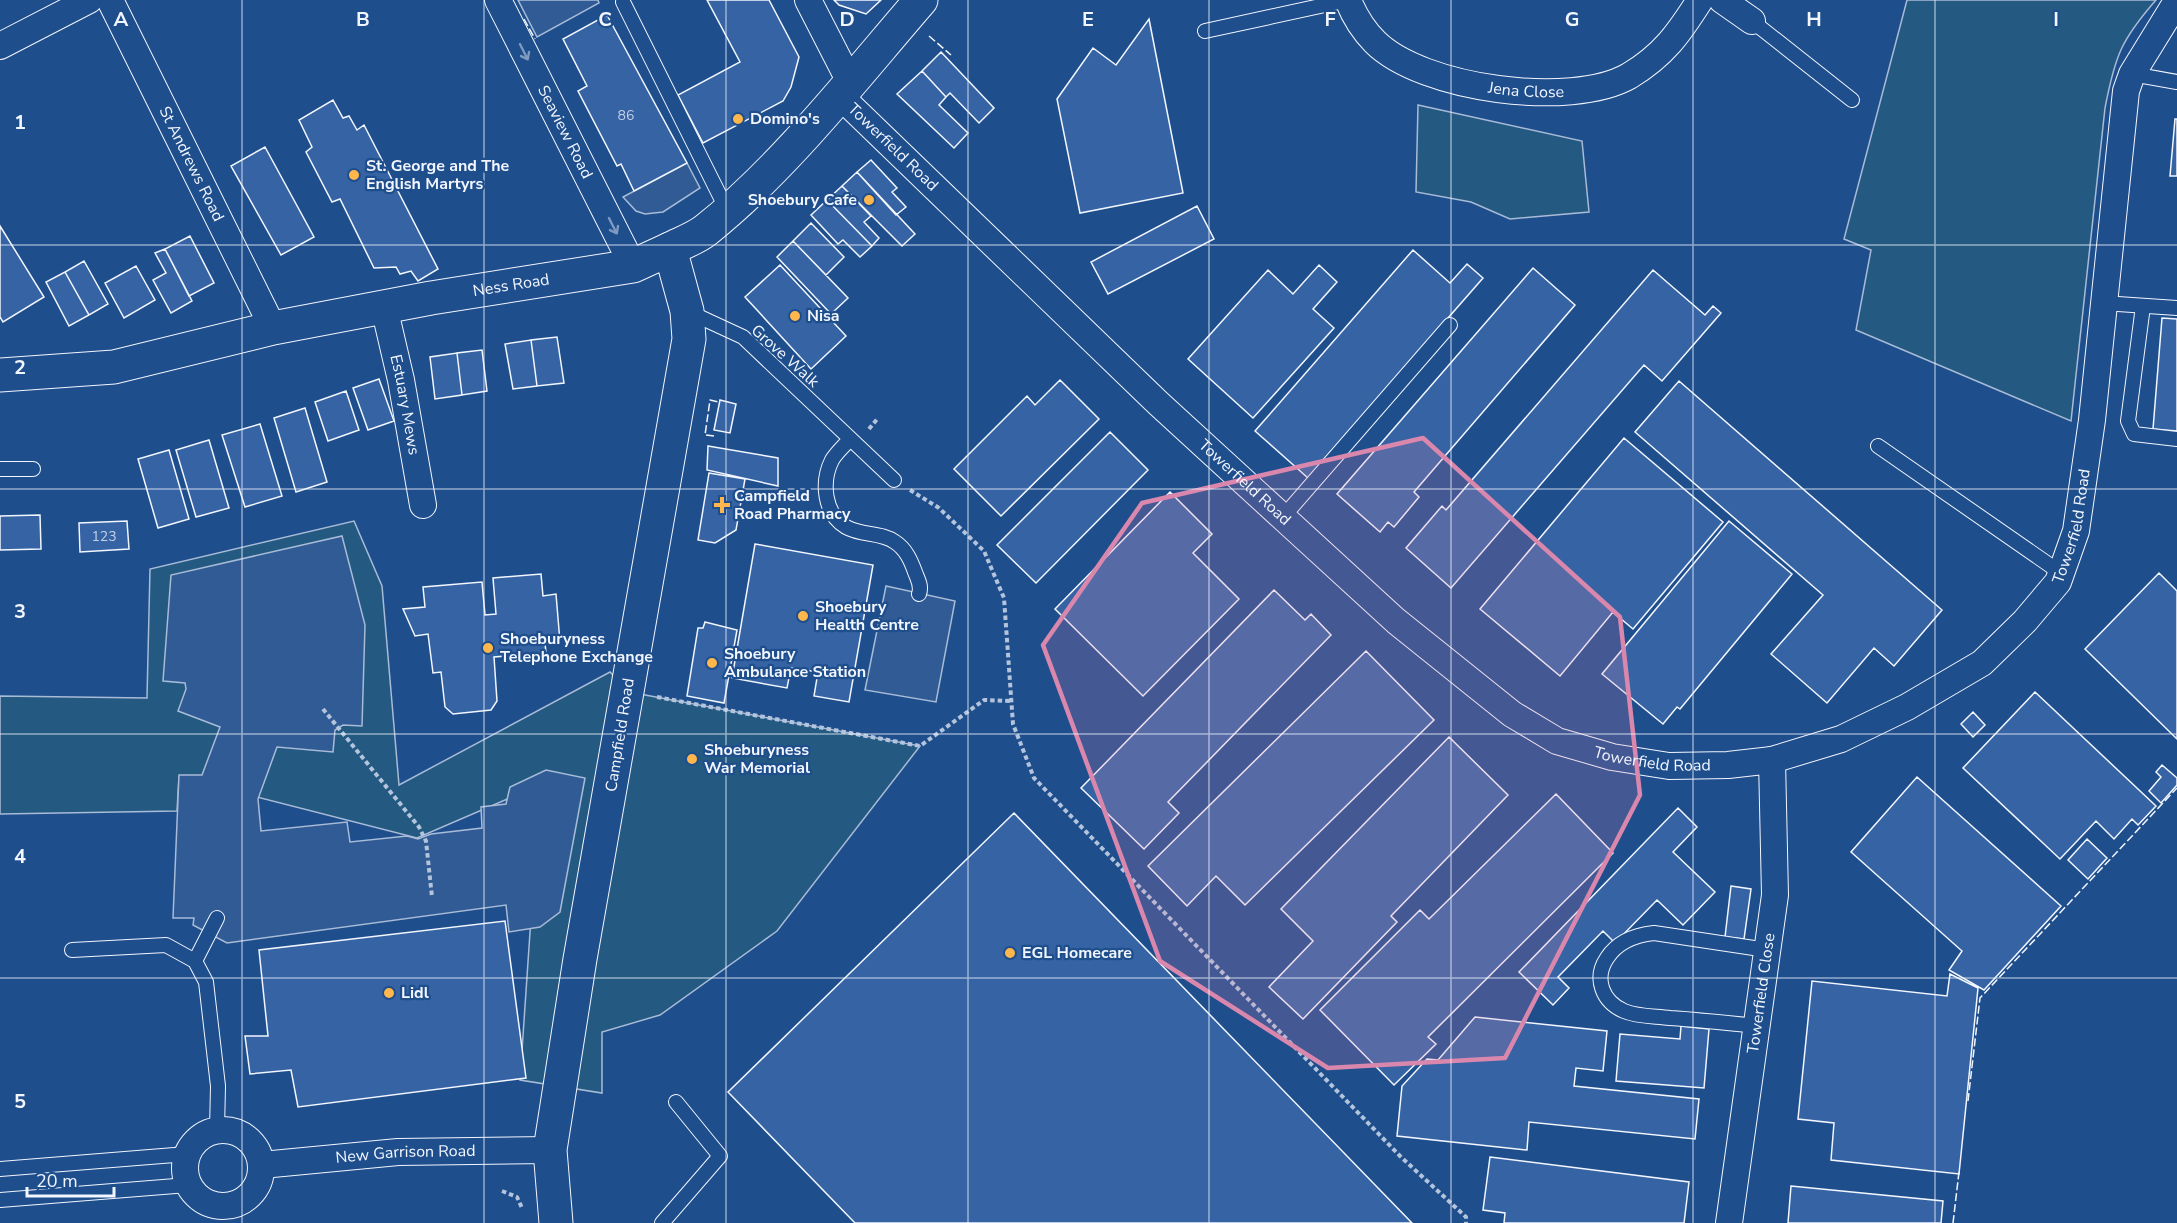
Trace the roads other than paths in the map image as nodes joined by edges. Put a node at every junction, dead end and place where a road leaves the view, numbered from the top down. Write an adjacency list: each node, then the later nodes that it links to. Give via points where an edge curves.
1 (88, 0): 13 (street)
2 (110, 0): 27 (street, St Andrews Road)
3 (498, 0): 20 (street, Seaview Road, one-way to 20)
4 (808, 0): 16 (street, Towerfield Road)
5 (921, 0): 16 (main road, Ness Road)
6 (1348, 0): 7 (street, Jena Close, via 1355,17 1376,43 1414,66 1445,79 1554,93 1627,77 1676,39); 12 (lane)
7 (1700, 0)
8 (1722, 0): 11 (street)
9 (2177, 1): 14 (street, Towerfield Road)
10 (622, 2): 18 (lane)
11 (1752, 21): 17 (lane)
12 (1205, 31)
13 (0, 46)
14 (2132, 74): 15 (lane); 21 (street, Towerfield Road, via 2126,91)
15 (2177, 82)
16 (844, 88): 18 (main road, Ness Road, via 786,154); 36 (street, Towerfield Road, via 1158,403)
17 (1852, 100)
18 (727, 210): 19 (main road, Ness Road, via 705,231)
19 (670, 249): 20 (main road, Ness Road); 25 (main road, Campfield Road)
20 (633, 266): 23 (main road, Ness Road)
21 (2103, 303): 22 (lane); 37 (street, Towerfield Road, via 2076,531)
22 (2143, 306): 24 (lane); 30 (lane, via 2128,421 2134,434)
23 (384, 307): 27 (main road, Ness Road); 35 (street, Estuary Mews)
24 (2177, 308)
25 (687, 311): 29 (lane, Grove Walk, via 743,337); 47 (main road, Campfield Road, via 689,339 684,376 580,959)
26 (1450, 325): 36 (lane)
27 (273, 328): 28 (main road, Ness Road, via 114,367)
28 (0, 375)
29 (850, 439): 34 (lane, Grove Walk); 38 (lane, via 832,460 828,472 827,500 832,515 846,527 896,542 910,558 921,589)
30 (2177, 439)
31 (1878, 446): 37 (lane)
32 (0, 469): 33 (lane)
33 (33, 469)
34 (894, 480)
35 (423, 505)
36 (1283, 518): 39 (street, Towerfield Road, via 1396,621 1512,714 1557,741 1612,758 1669,766)
37 (2061, 573): 39 (street, Towerfield Road, via 2025,621 1982,663 1907,707 1841,739)
38 (919, 594)
39 (1772, 760): 42 (street, Towerfield Close, via 1775,895)
40 (216, 918): 43 (lane)
41 (72, 950): 43 (lane, via 166,945)
42 (1767, 950): 44 (street, Towerfield Close); 44 (lane, via 1654,933 1638,935 1630,937 1606,959 1600,979 1602,993 1613,1005 1633,1014)
43 (195, 961): 46 (lane, via 206,982 218,1086)
44 (1757, 1026): 56 (street, Towerfield Close)
45 (676, 1102): 55 (lane, via 720,1156)
46 (217, 1130): 48 (street, via 200,1137); 49 (street, via 233,1131 248,1139)
47 (550, 1150): 49 (street, New Garrison Road, via 398,1152); 54 (main road, Campfield Road)
48 (187, 1154): 50 (lane); 51 (street, via 184,1168)
49 (262, 1165): 53 (street, via 257,1187)
50 (0, 1169)
51 (188, 1185): 52 (lane); 53 (street, via 200,1200)
52 (0, 1200)
53 (226, 1215)
54 (556, 1223)
55 (662, 1223)
56 (1729, 1223)

